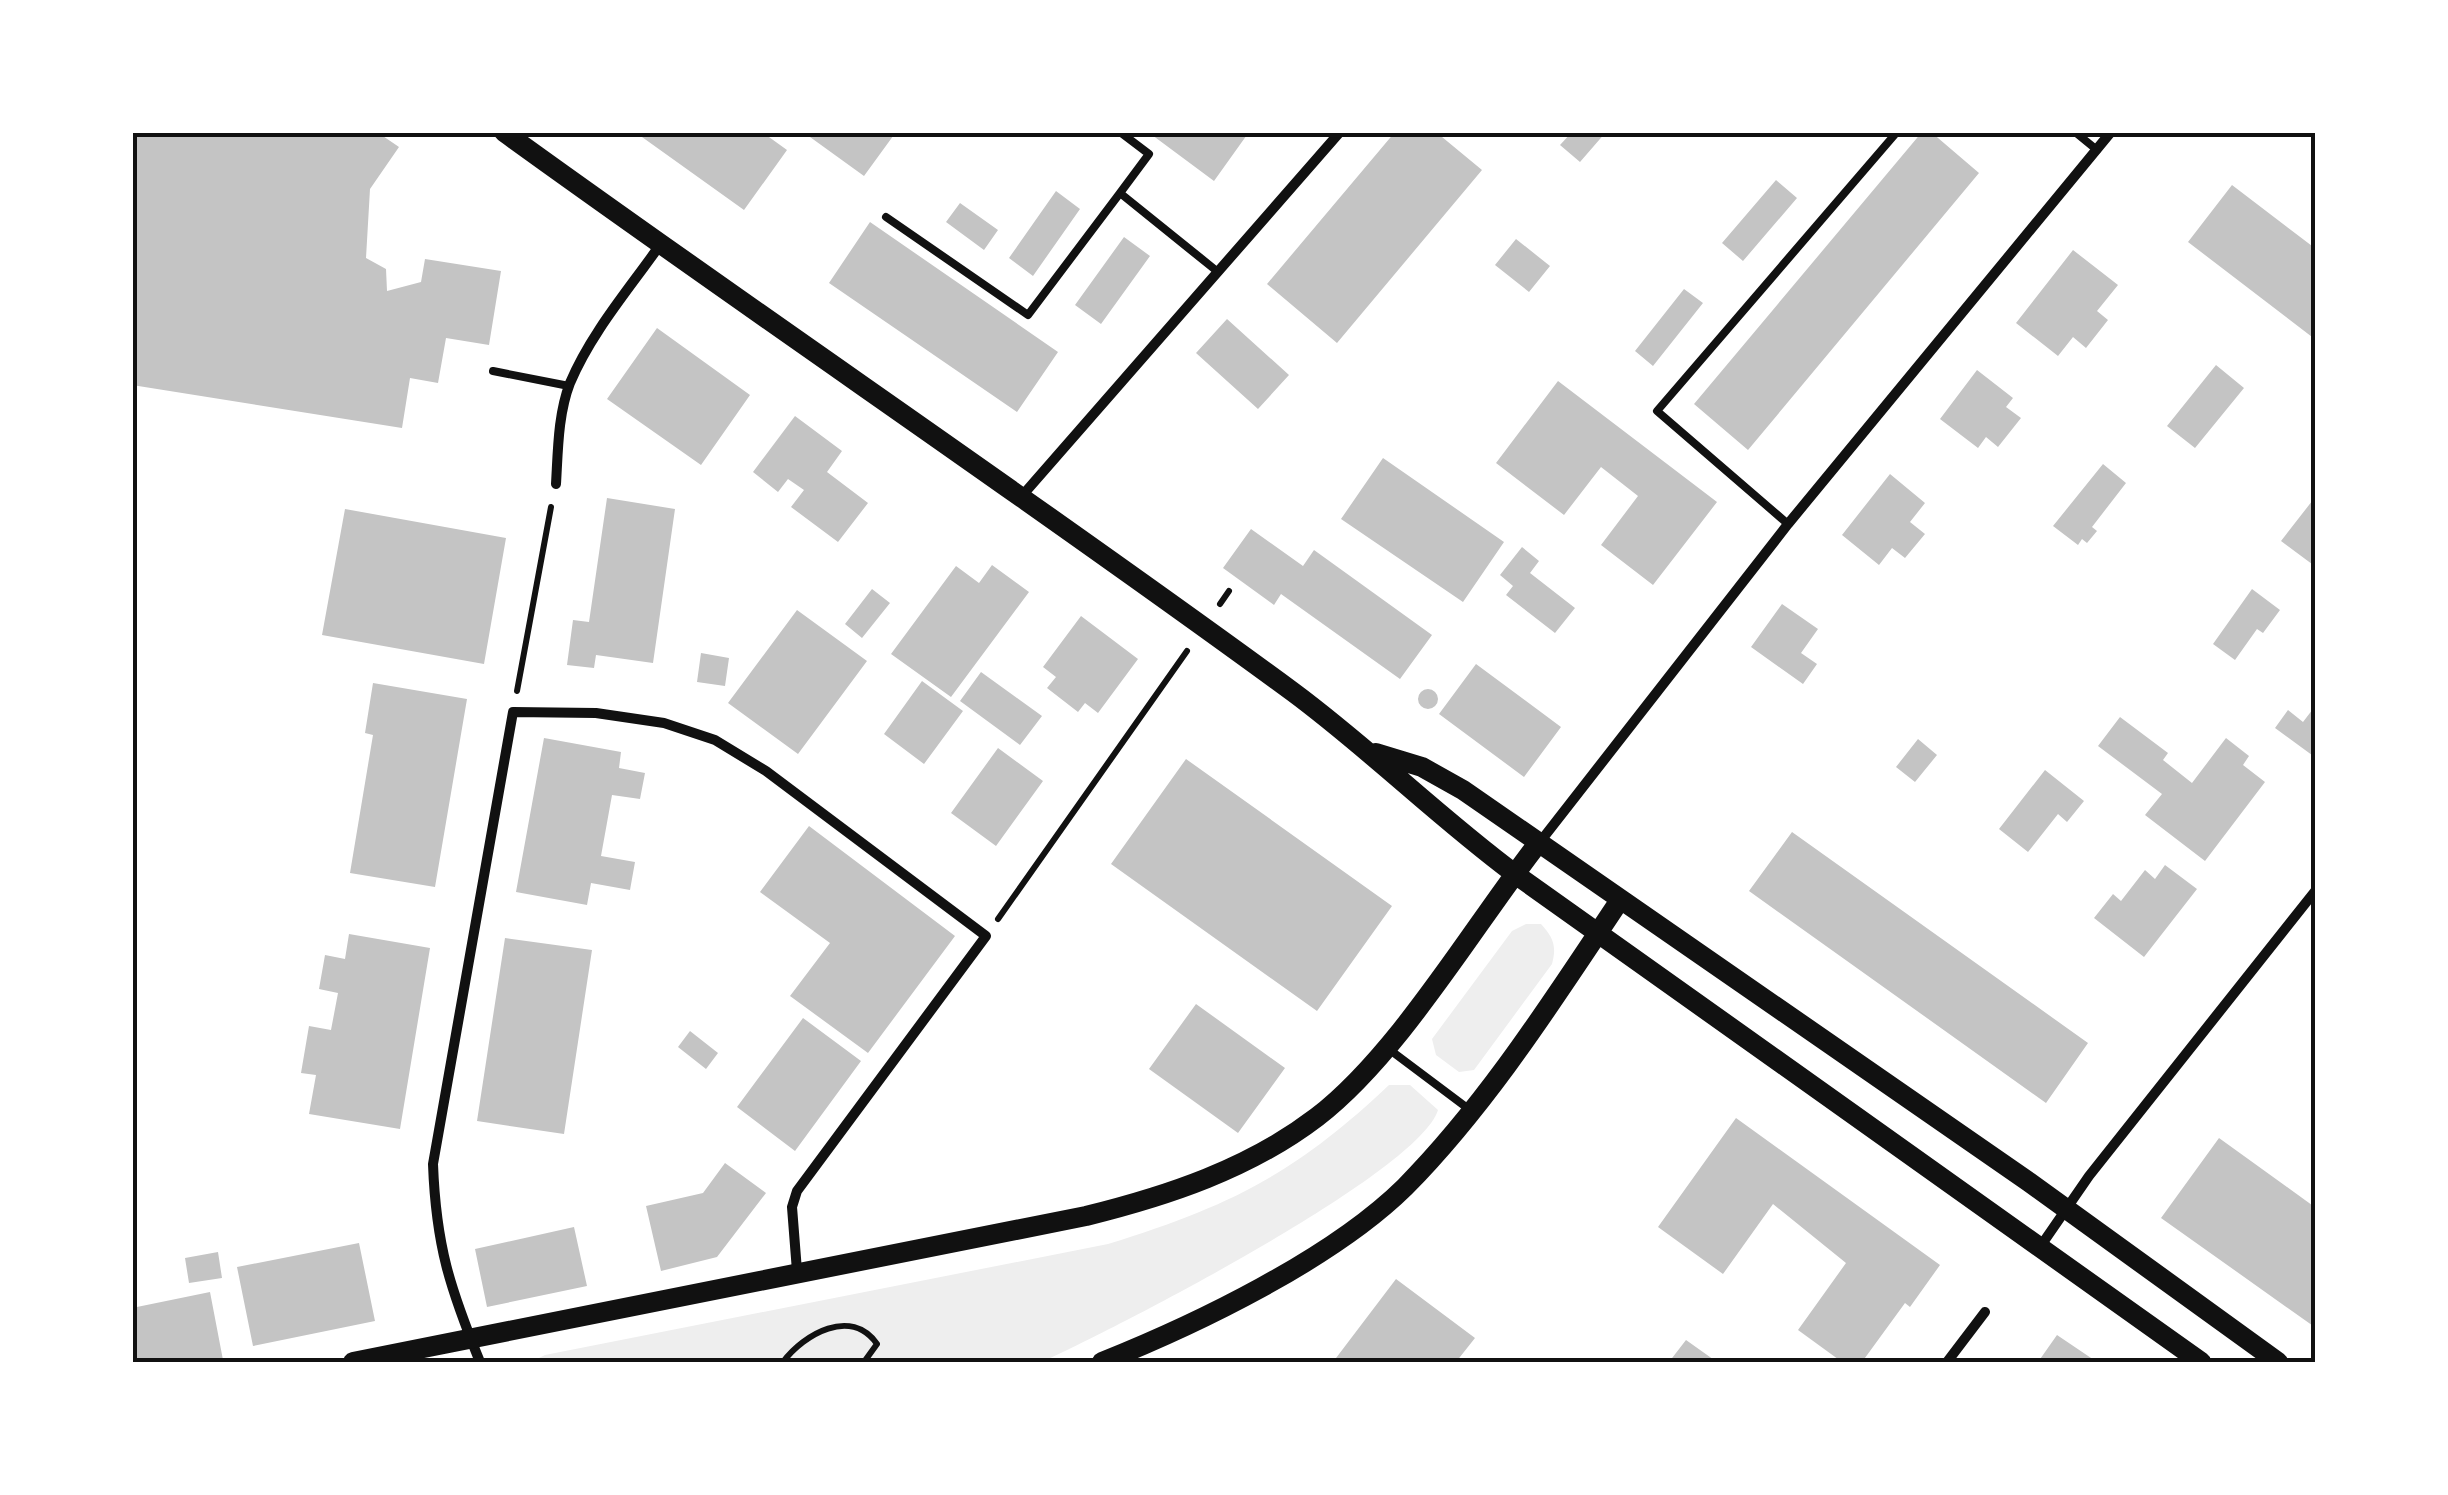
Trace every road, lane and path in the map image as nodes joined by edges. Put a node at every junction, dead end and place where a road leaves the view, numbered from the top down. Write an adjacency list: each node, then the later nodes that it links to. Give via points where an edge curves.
1 (504, 132): 10 (main road)
2 (1120, 132): 8 (lane, via 1149,154)
3 (1340, 132): 11 (street)
4 (1897, 132): 16 (lane, via 1656,411)
5 (2075, 132): 7 (lane)
6 (2111, 132): 7 (street)
7 (2096, 150): 16 (street)
8 (1120, 193): 9 (lane, via 1028,316); 11 (lane)
9 (886, 217)
10 (660, 245): 13 (street); 15 (main road)
11 (1218, 272): 15 (street)
12 (494, 371): 13 (lane)
13 (569, 386): 14 (street)
14 (556, 484): 19 (path)
15 (1021, 498): 18 (main road)
16 (1788, 524): 21 (street)
17 (1229, 590): 18 (path)
18 (1204, 628): 20 (main road); 26 (path)
19 (513, 712): 26 (street, via 596,713 664,723 715,740); 33 (street, via 433,1164 436,1230)
20 (1374, 753): 21 (main road, via 1422,768); 22 (main road, via 1441,819)
21 (1539, 842): 22 (main road); 24 (main road)
22 (1514, 874): 25 (main road); 27 (main road)
23 (2316, 890): 29 (street)
24 (1620, 900): 25 (main road); 29 (main road)
25 (1598, 933): 28 (main road); 30 (main road)
26 (986, 936): 31 (street, via 798,1191 792,1207)
27 (1386, 1048): 28 (lane); 31 (main road, via 1317,1117 1196,1183 1086,1216)
28 (1470, 1110): 38 (main road, via 1402,1189 1363,1221 1215,1312)
29 (2066, 1209): 30 (street); 41 (main road)
30 (2040, 1248): 40 (main road)
31 (798, 1272): 33 (main road)
32 (1984, 1312): 39 (street)
33 (470, 1338): 34 (main road); 35 (street)
34 (353, 1362)
35 (480, 1362)
36 (783, 1362): 37 (path, via 811,1336 838,1326 862,1329 877,1344)
37 (864, 1362)
38 (1102, 1362)
39 (1948, 1362)
40 (2201, 1362)
41 (2278, 1362)

